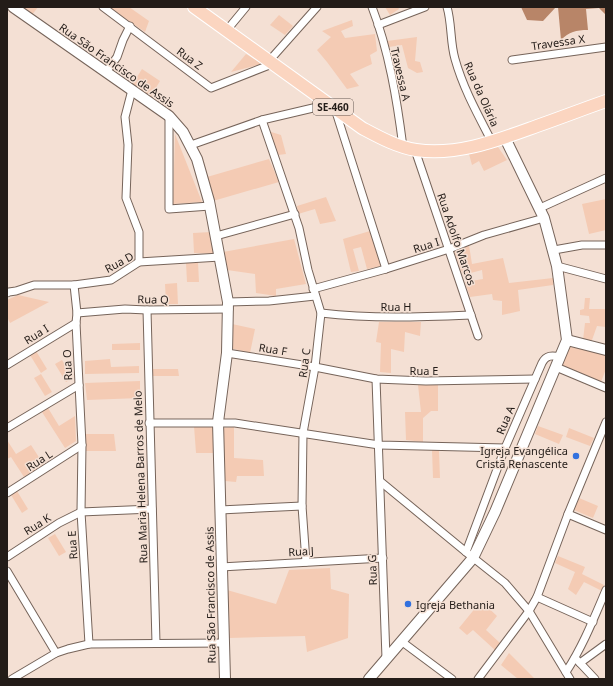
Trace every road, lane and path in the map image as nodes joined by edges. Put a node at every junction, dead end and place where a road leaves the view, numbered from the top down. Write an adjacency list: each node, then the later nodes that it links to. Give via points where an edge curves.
1 (13, 7): 15 (street, Rua São Francisco de Assis)
2 (103, 7): 10 (street, Rua Z)
3 (194, 7): 11 (main road, SE-460)
4 (246, 7): 11 (street)
5 (317, 7): 14 (street)
6 (372, 7): 9 (street, Travessa A)
7 (425, 7): 9 (street)
8 (447, 7): 22 (street, Rua da Olária, via 453,52 458,68)
9 (378, 25): 24 (street, Travessa A)
10 (130, 26): 14 (street, Rua Z, via 211,88); 15 (street, via 117,57)
11 (227, 30): 14 (main road, SE-460)
12 (606, 46): 13 (street, Travessa X)
13 (512, 60)
14 (271, 62): 18 (main road, SE-460)
15 (106, 72): 16 (street, Rua São Francisco de Assis)
16 (132, 90): 19 (street, Rua São Francisco de Assis); 35 (street, via 125,117 128,144 126,198 139,232)
17 (606, 101): 21 (main road, SE-460)
18 (332, 106): 20 (street); 24 (main road, SE-460, via 362,128); 37 (street)
19 (170, 116): 23 (street, Rua São Francisco de Assis); 26 (street, via 169,209)
20 (262, 120): 23 (street); 28 (street, Rua C)
21 (505, 138): 22 (main road, SE-460); 27 (street)
22 (492, 142): 24 (main road, SE-460, via 453,150)
23 (191, 145): 26 (street, Rua São Francisco de Assis)
24 (409, 148): 32 (street, Rua Adolfo Marcos)
25 (606, 178): 27 (street)
26 (210, 206): 30 (street, Rua São Francisco de Assis)
27 (540, 208): 29 (street)
28 (295, 214): 30 (street); 40 (street, Rua C)
29 (544, 218): 32 (street, Rua I, via 484,235); 33 (street)
30 (216, 236): 34 (street, Rua São Francisco de Assis)
31 (606, 245): 33 (street, via 582,245)
32 (449, 249): 37 (street, Rua I); 46 (street, Rua Adolfo Marcos)
33 (554, 250): 36 (street)
34 (220, 257): 35 (street, Rua D); 42 (street, Rua São Francisco de Assis)
35 (139, 262): 39 (street, Rua D, via 111,280)
36 (557, 266): 38 (street); 49 (street)
37 (386, 269): 40 (street, Rua I)
38 (606, 279)
39 (74, 285): 41 (street, Rua D, via 34,285); 44 (street, Rua O)
40 (314, 293): 42 (street, Rua I, via 269,302); 45 (street, Rua C)
41 (7, 294)
42 (229, 306): 43 (street, Rua Q); 51 (street, Rua São Francisco de Assis)
43 (147, 310): 44 (street, Rua Q); 62 (street, Rua Maria Helena Barros de Melo)
44 (77, 313): 47 (street, Rua O)
45 (321, 313): 46 (street, Rua H, via 380,318); 54 (street, Rua C)
46 (471, 316): 48 (street, Rua Adolfo Marcos)
47 (76, 323): 53 (street, Rua I); 58 (street, Rua O)
48 (478, 336)
49 (567, 340): 50 (street); 52 (street)
50 (606, 350)
51 (227, 353): 54 (street, Rua F); 60 (street, Rua São Francisco de Assis)
52 (560, 357): 55 (street); 57 (street, Rua A, via 546,358)
53 (7, 365)
54 (315, 367): 56 (street, Rua E); 64 (street, Rua C)
55 (556, 368): 59 (street); 76 (street, via 495,512)
56 (376, 379): 57 (street, Rua E); 66 (street, Rua G)
57 (535, 379): 67 (street, Rua A)
58 (79, 385): 63 (street); 65 (street, Rua O)
59 (606, 388)
60 (218, 422): 62 (street); 64 (street); 72 (street, Rua São Francisco de Assis)
61 (606, 422): 74 (street)
62 (149, 423): 71 (street, Rua Maria Helena Barros de Melo)
63 (7, 428)
64 (303, 433): 66 (street); 70 (street)
65 (82, 445): 69 (street, Rua L); 73 (street, Rua E)
66 (379, 445): 67 (street); 68 (street, Rua G)
67 (505, 448): 76 (street, Rua A)
68 (381, 482): 76 (street); 78 (street, Rua G)
69 (7, 493)
70 (302, 506): 72 (street); 79 (street)
71 (152, 509): 73 (street); 87 (street, Rua Maria Helena Barros de Melo)
72 (220, 510): 80 (street, Rua São Francisco de Assis)
73 (81, 512): 77 (street, Rua K, via 59,523); 89 (street, Rua E)
74 (568, 514): 75 (street); 83 (street)
75 (606, 530)
76 (470, 555): 84 (street, via 505,583); 86 (street)
77 (7, 557)
78 (383, 558): 79 (street, Rua J); 92 (street, Rua G)
79 (306, 562): 80 (street, Rua J)
80 (221, 567): 88 (street, Rua São Francisco de Assis)
81 (7, 571): 91 (street)
82 (606, 590): 85 (street)
83 (536, 597): 84 (street); 85 (street)
84 (529, 611): 94 (street); 99 (street)
85 (593, 622): 93 (street)
86 (401, 641): 92 (street); 98 (street)
87 (156, 643): 88 (street); 89 (street)
88 (224, 643): 96 (street, Rua São Francisco de Assis)
89 (89, 644): 91 (street)
90 (606, 644): 93 (street)
91 (56, 653): 95 (street)
92 (386, 658): 97 (street)
93 (577, 661): 94 (street); 101 (street)
94 (566, 672): 100 (street)
95 (12, 679)
96 (225, 679)
97 (369, 679)
98 (452, 679)
99 (478, 679)
100 (570, 679)
101 (595, 679)

